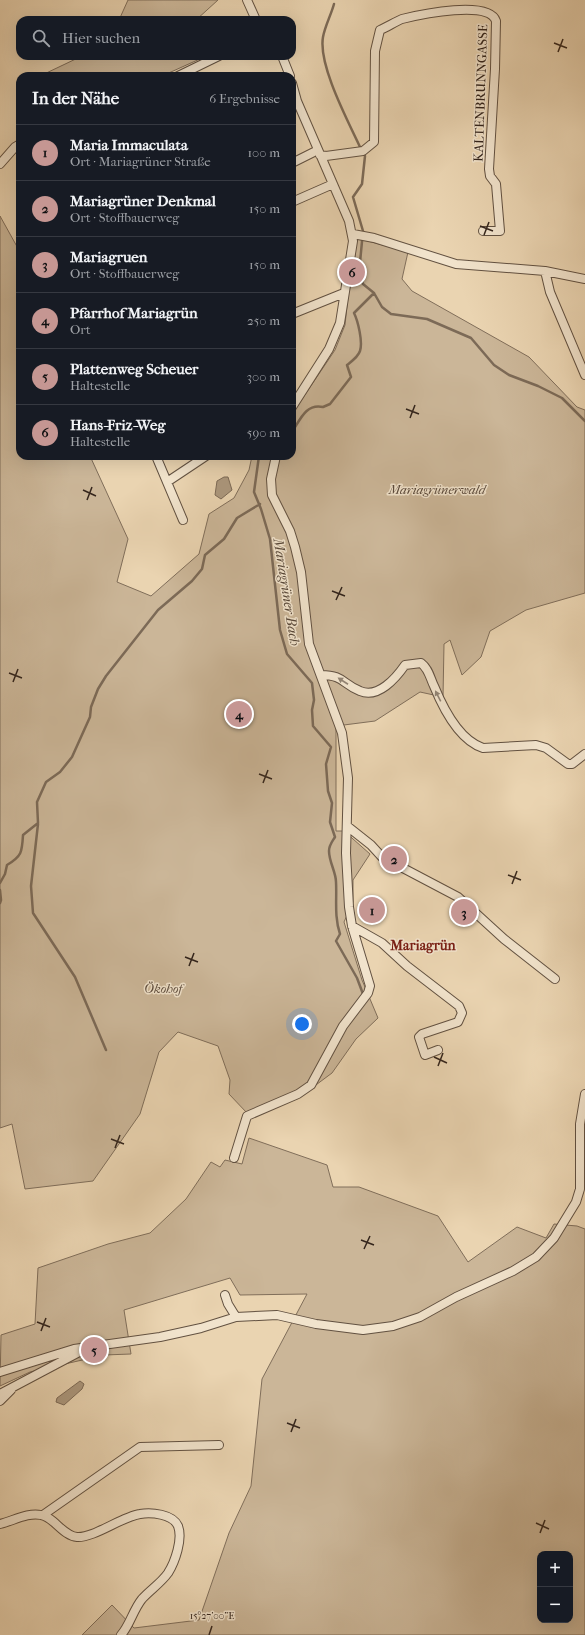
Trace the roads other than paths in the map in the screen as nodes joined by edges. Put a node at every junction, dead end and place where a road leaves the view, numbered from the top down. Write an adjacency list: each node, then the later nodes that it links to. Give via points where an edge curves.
1 (247, 0): 2 (street)
2 (254, 16)
3 (211, 60): 5 (street)
4 (284, 60): 6 (street)
5 (186, 72)
6 (288, 72)
7 (296, 97): 9 (street)
8 (16, 146): 11 (street)
9 (319, 152): 10 (street); 12 (street); 14 (street, KALTENBRUNNGASSE, via 326,156 363,151 374,142 375,51 380,30 401,20 460,6 491,10 496,20 490,176 496,184 500,231)
10 (296, 161)
11 (0, 164)
12 (333, 184): 13 (street); 15 (street)
13 (296, 200)
14 (483, 231)
15 (359, 235): 16 (street, via 456,264); 18 (street, via 353,245)
16 (545, 270): 17 (street); 20 (street, via 550,292)
17 (585, 279)
18 (344, 293): 19 (street); 21 (street, via 340,323 332,343)
19 (296, 312)
20 (585, 374)
21 (296, 400)
22 (158, 460): 25 (street)
23 (200, 460): 25 (street)
24 (275, 460): 27 (street, via 271,479 272,495 295,547 301,572 309,644)
25 (167, 482): 26 (street)
26 (183, 520)
27 (321, 675): 28 (street, one-way to 27, via 572,764 568,764 546,748 536,745 483,748 469,740 459,728 446,710 427,667 421,663 405,665 393,681 372,692 360,691 334,675); 29 (street, via 343,740 348,778)
28 (585, 754)
29 (347, 826): 30 (street, via 346,875); 31 (street, via 371,844 382,857 458,897 504,939)
30 (352, 926): 32 (street, via 382,944 459,1006 462,1013 458,1022 419,1037 424,1055); 34 (street, via 370,986 368,993 343,1026 311,1085 298,1094 247,1116)
31 (555, 979)
32 (438, 1050)
33 (585, 1094): 36 (street, via 580,1124 580,1189 576,1202 554,1238 536,1256 513,1271 432,1311 394,1326 363,1330 316,1324 277,1315)
34 (234, 1158)
35 (226, 1295): 36 (street)
36 (236, 1317): 37 (street, via 160,1337)
37 (87, 1348): 38 (street, via 74,1349); 39 (street)
38 (0, 1372)
39 (14, 1387): 40 (street); 41 (street)
40 (0, 1394)
41 (0, 1401)
42 (219, 1445): 43 (street, via 140,1447)
43 (43, 1515): 44 (street, via 35,1514); 45 (street, via 76,1537 87,1535 131,1516 144,1514 164,1516 178,1526 179,1541 168,1574 143,1598)
44 (0, 1524)
45 (120, 1635)

